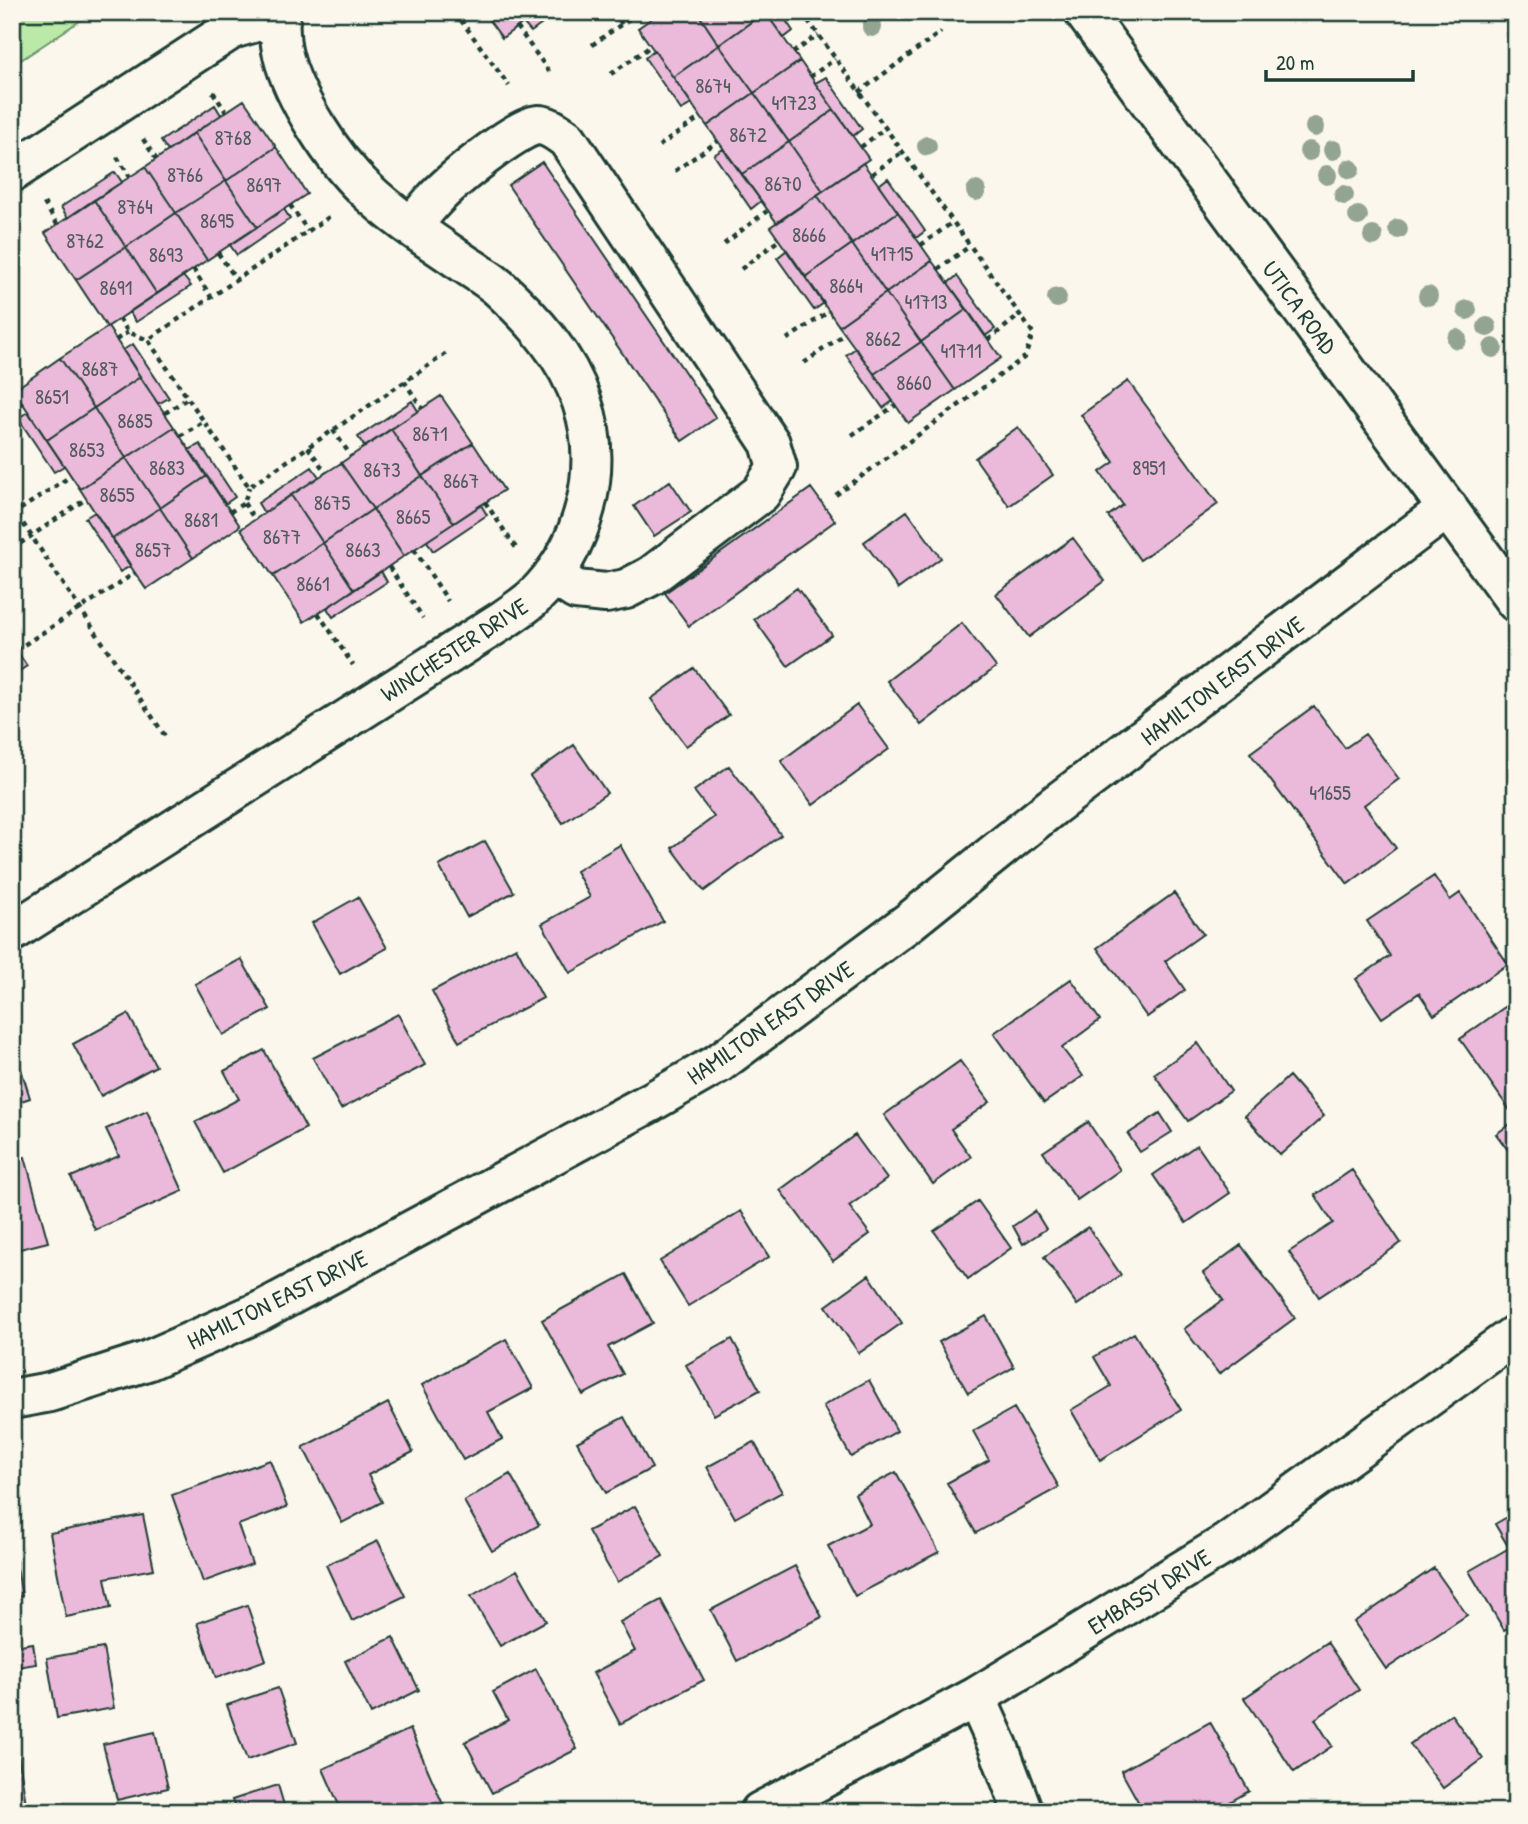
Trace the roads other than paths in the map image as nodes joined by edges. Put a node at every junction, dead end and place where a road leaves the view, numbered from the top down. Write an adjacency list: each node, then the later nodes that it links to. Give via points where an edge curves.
1 (1084, 12): 5 (street, UTICA ROAD)
2 (279, 17): 3 (street, via 232,29); 4 (street, WINCHESTER DRIVE, via 282,53 292,86 333,153 365,189)
3 (12, 172)
4 (412, 227): 6 (street, WINCHESTER DRIVE, via 495,285 536,323 567,369 582,402 591,451 586,510 571,545); 6 (street, via 456,178 522,131 537,125 548,127 567,139 771,443 777,467 761,493 651,576 606,593 576,590)
5 (1448, 508): 7 (street, UTICA ROAD); 10 (street, HAMILTON EAST DRIVE, via 719,1063 261,1311 147,1360 50,1392)
6 (539, 567): 8 (street, WINCHESTER DRIVE, via 532,598 503,620)
7 (1516, 602)
8 (12, 932)
9 (1516, 1334): 11 (street, EMBASSY DRIVE, via 1227,1543)
10 (12, 1399)
11 (976, 1697): 12 (street, EMBASSY DRIVE); 13 (street)
12 (760, 1812)
13 (1023, 1812)

